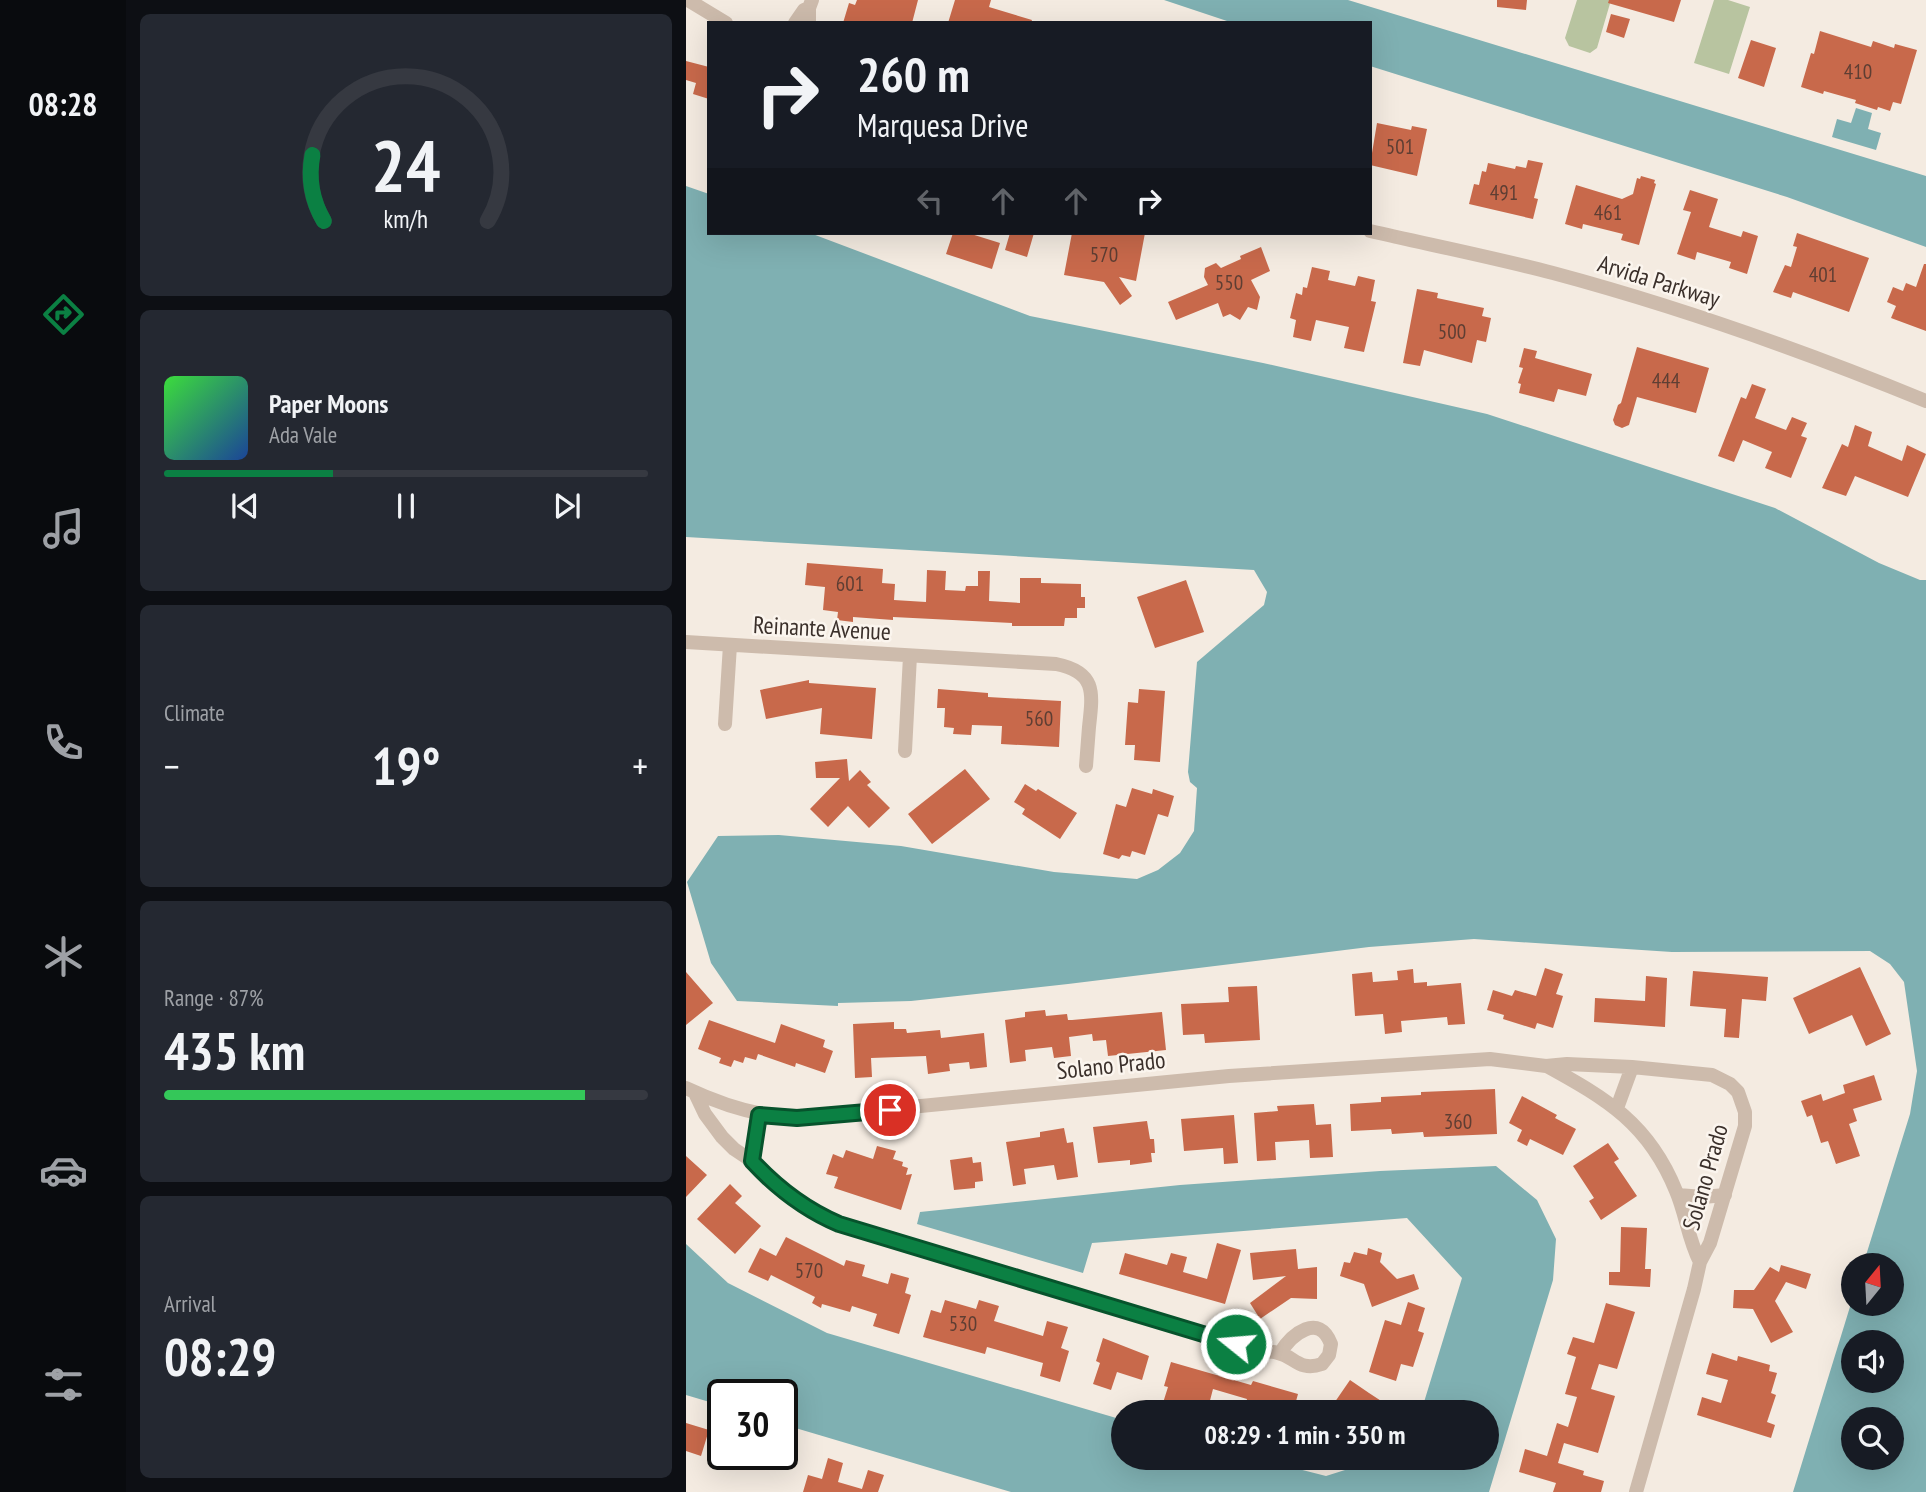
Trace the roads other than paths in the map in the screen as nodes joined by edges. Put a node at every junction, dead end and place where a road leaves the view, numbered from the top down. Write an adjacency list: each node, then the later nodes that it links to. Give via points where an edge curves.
1 (688, 0): 3 (street)
2 (810, 10): 4 (street, via 804,10)
3 (723, 21)
4 (796, 21)
5 (1372, 231): 6 (street, Arvida Parkway, via 1659,303 1798,350)
6 (1926, 401)
7 (686, 642): 8 (street, Reinante Avenue)
8 (730, 645): 9 (street, Reinante Avenue); 10 (street, Reinante Avenue)
9 (910, 656): 11 (street, Reinante Avenue); 12 (street, Reinante Avenue, via 1056,664 1078,671 1088,681 1092,699)
10 (725, 724)
11 (905, 751)
12 (1086, 766)
13 (1546, 1066): 14 (street, Solano Prado); 16 (street, Solano Prado); 17 (street, Solano Prado, via 1464,1059 1229,1076 819,1117)
14 (1632, 1067): 16 (street); 20 (street, Solano Prado, via 1706,1073 1734,1087 1745,1111 1745,1126)
15 (690, 1090): 17 (street, Solano Prado); 18 (street, via 711,1124)
16 (1617, 1108): 19 (street, Solano Prado, via 1647,1140)
17 (759, 1115): 18 (street)
18 (752, 1161): 22 (street, via 797,1201 839,1224 1245,1347)
19 (1678, 1195): 20 (street); 21 (street, Solano Prado, via 1690,1245)
20 (1725, 1195): 21 (street, Solano Prado)
21 (1700, 1262): 23 (street, Solano Prado)
22 (1280, 1353)
23 (1636, 1492)

